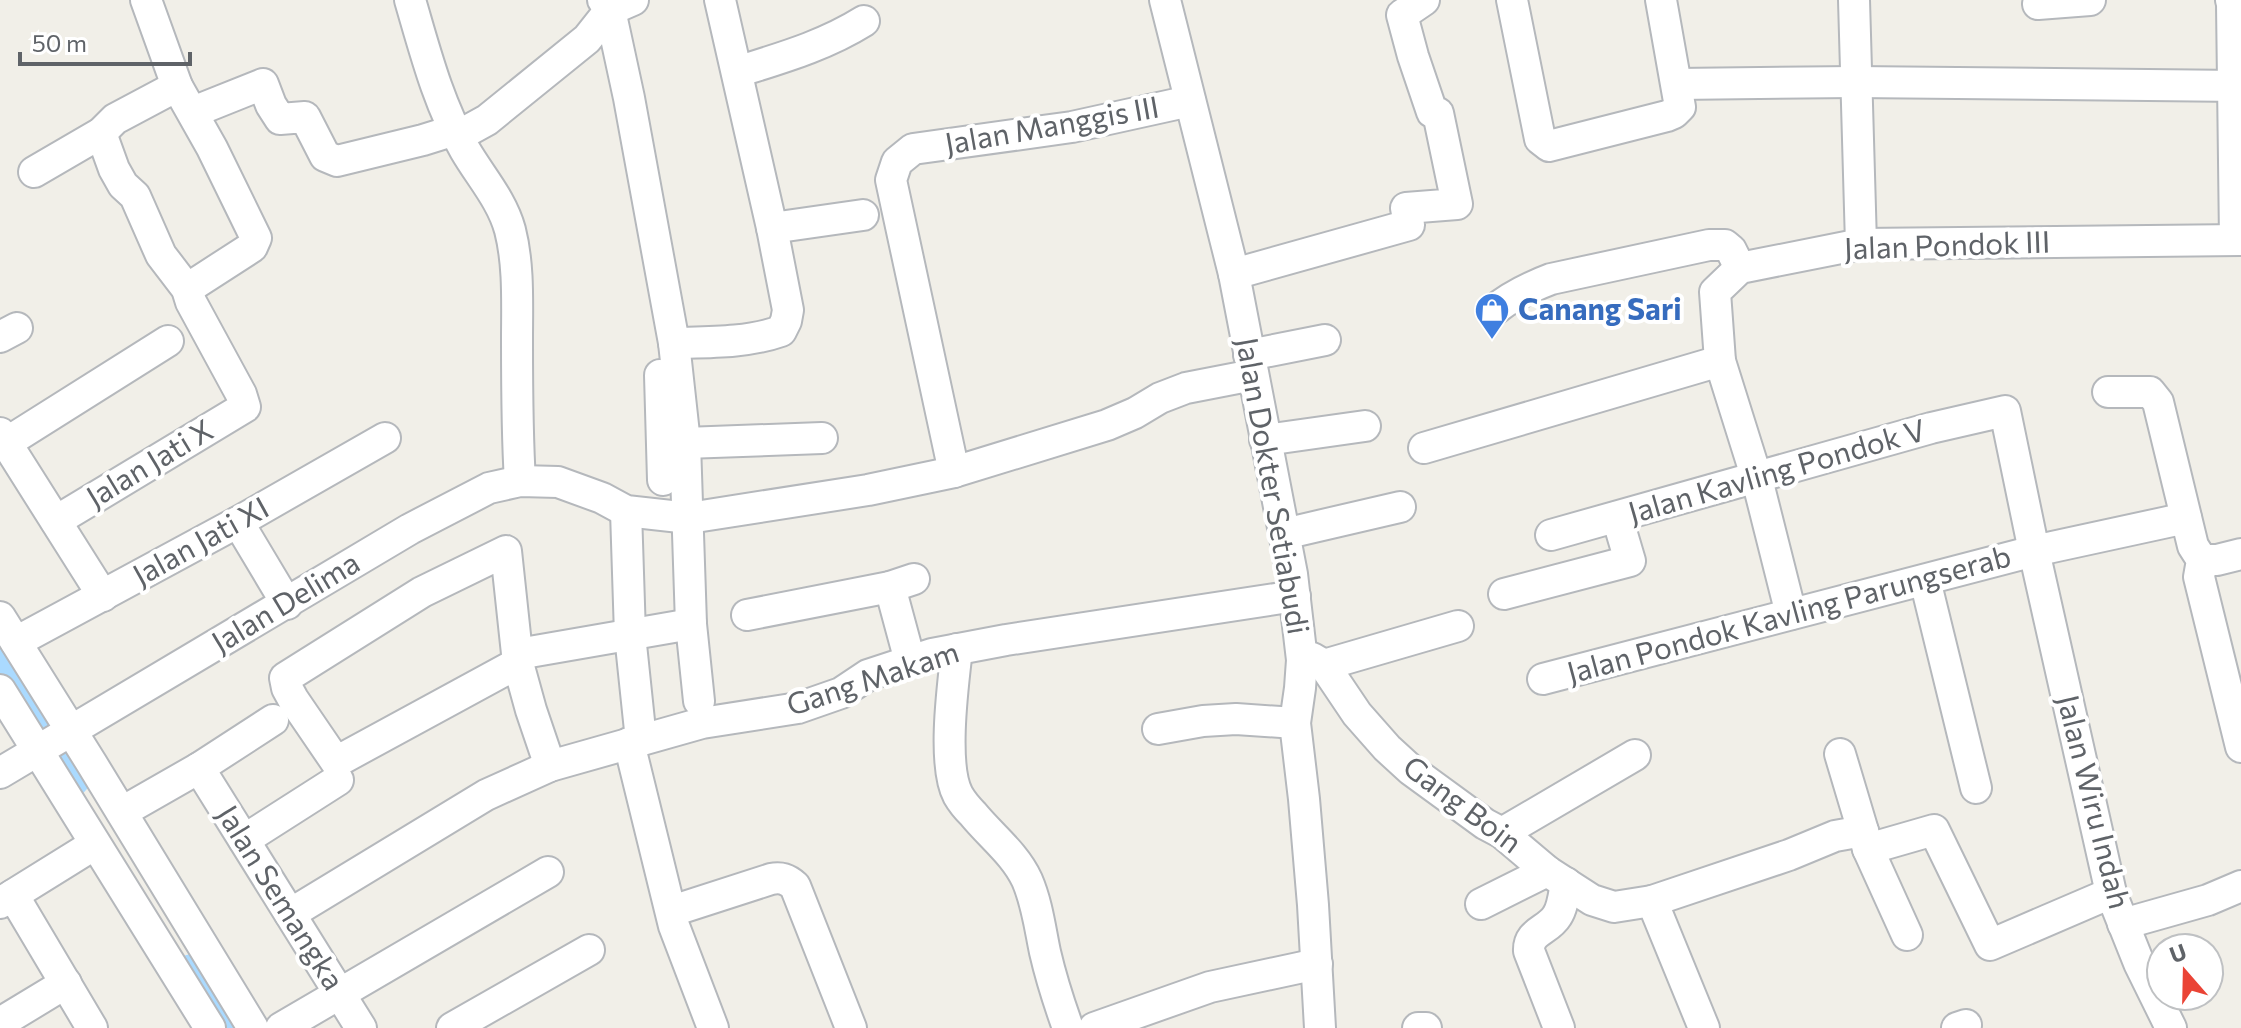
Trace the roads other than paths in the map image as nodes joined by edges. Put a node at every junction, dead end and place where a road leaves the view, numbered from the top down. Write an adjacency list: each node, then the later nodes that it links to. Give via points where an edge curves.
1 (146, 0): 17 (street)
2 (410, 0): 22 (street, via 434,80)
3 (720, 0): 14 (street)
4 (1165, 0): 19 (street, Jalan Dokter Setiabudi)
5 (1424, 0): 29 (street, via 1402,15 1432,112 1438,113 1457,204 1406,208 1409,225)
6 (1512, 0): 16 (street, via 1544,144 1674,113 1680,107)
7 (1661, 0): 16 (street)
8 (1854, 0): 15 (street)
9 (2090, 0): 12 (street)
10 (2231, 0): 18 (street)
11 (615, 3): 22 (street, via 587,39 487,120); 32 (street)
12 (2038, 4)
13 (864, 21): 14 (street, via 817,46)
14 (737, 72): 25 (street)
15 (1855, 82): 16 (street); 18 (street); 27 (street)
16 (1677, 84)
17 (177, 86): 20 (street); 21 (street, via 115,119)
18 (2237, 86): 26 (street)
19 (1190, 101): 29 (street, Jalan Dokter Setiabudi); 46 (street, Jalan Manggis III, via 1057,130 913,149 897,162 891,180)
20 (193, 112): 22 (street, via 263,84 280,119 305,117 325,156 337,161); 30 (street, via 256,238 252,247)
21 (101, 133): 23 (street); 30 (street, via 114,169 135,196 161,255)
22 (457, 133): 49 (street, via 509,228 517,291)
23 (34, 172)
24 (863, 215): 25 (street)
25 (772, 228): 32 (street, via 788,310 781,331 729,341)
26 (2238, 240): 27 (street, Jalan Pondok III)
27 (1861, 244): 28 (street, Jalan Pondok III)
28 (1740, 268): 31 (street, via 1725,245 1709,245 1551,279); 35 (street, via 1715,292)
29 (1234, 274): 36 (street, Jalan Dokter Setiabudi)
30 (187, 289): 55 (street, Jalan Jati X, via 245,407)
31 (1493, 311)
32 (672, 333): 44 (street); 48 (street, via 659,358)
33 (1325, 340): 36 (street, Jalan Delima)
34 (168, 341): 40 (street)
35 (1720, 361): 45 (street); 47 (street)
36 (1251, 365): 43 (street, Jalan Dokter Setiabudi); 46 (street, Jalan Delima, via 1160,398 1107,425)
37 (2108, 392): 54 (street, via 2150,392 2158,402)
38 (2005, 411): 47 (street, Jalan Kavling Pondok V); 60 (street, Jalan Wiru Indah)
39 (1365, 426): 43 (street)
40 (3, 438): 55 (street)
41 (385, 438): 56 (street, Jalan Jati XI)
42 (822, 438): 44 (street)
43 (1265, 440): 57 (street, Jalan Dokter Setiabudi)
44 (685, 443): 53 (street)
45 (1424, 448)
46 (954, 472): 53 (street, Jalan Delima)
47 (1757, 479): 52 (street, Jalan Kavling Pondok V); 67 (street)
48 (663, 480)
49 (520, 481): 51 (street, Jalan Delima, via 558,482); 66 (street, Jalan Delima, via 458,503)
50 (1400, 507): 57 (street)
51 (626, 511): 53 (street, Jalan Delima); 72 (street)
52 (1617, 517): 58 (street, Jalan Kavling Pondok V); 63 (street, via 1630,561)
53 (689, 518): 69 (street)
54 (2186, 518): 60 (street, Jalan Pondok Kavling Parungserab); 61 (street)
55 (56, 521): 64 (street)
56 (238, 522): 64 (street, Jalan Jati XI); 66 (street)
57 (1284, 534): 65 (street, Jalan Dokter Setiabudi)
58 (1551, 535)
59 (2241, 554): 61 (street)
60 (2036, 560): 62 (street, Jalan Pondok Kavling Parungserab); 101 (street, Jalan Wiru Indah)
61 (2202, 560): 85 (street, via 2199,577)
62 (1925, 580): 67 (street, Jalan Pondok Kavling Parungserab); 92 (street)
63 (1504, 594)
64 (103, 596): 71 (street, Jalan Jati XI)
65 (1295, 596): 73 (street, Gang Makam); 76 (street, Jalan Dokter Setiabudi)
66 (287, 604): 83 (street, Jalan Delima)
67 (1791, 614): 77 (street, Jalan Pondok Kavling Parungserab)
68 (747, 615): 75 (street, via 902,583)
69 (691, 624): 72 (street); 79 (street)
70 (1458, 626): 76 (street)
71 (8, 629): 83 (street)
72 (630, 635): 74 (street); 84 (street)
73 (957, 649): 75 (street, Gang Makam); 122 (street, via 951,769 958,794 1027,879)
74 (518, 658): 74 (street, via 506,551 422,592 285,678 293,699 336,762); 88 (street)
75 (910, 661): 84 (street, Gang Makam, via 798,708 702,723)
76 (1313, 662): 81 (street, Jalan Dokter Setiabudi, via 1300,688); 94 (street, Gang Boin, via 1411,770)
77 (1543, 679)
78 (0, 690): 83 (street)
79 (699, 701)
80 (273, 720): 89 (street)
81 (1295, 723): 82 (street, via 1236,719); 110 (street, Jalan Dokter Setiabudi)
82 (1158, 729)
83 (52, 741): 90 (street, Jalan Delima); 93 (street); 97 (street)
84 (635, 741): 88 (street, Gang Makam); 105 (street)
85 (2241, 747)
86 (1840, 754): 96 (street)
87 (1635, 755): 94 (street)
88 (550, 766): 106 (street, Gang Makam, via 486,795)
89 (199, 768): 93 (street); 95 (street, Jalan Semangka)
90 (0, 773)
91 (338, 780): 95 (street)
92 (1976, 788)
93 (122, 812): 116 (street)
94 (1502, 833): 99 (street, Gang Boin)
95 (244, 840): 106 (street, Jalan Semangka)
96 (1866, 840): 101 (street, Gang Boin, via 1934,830 1990,945); 103 (street, Gang Boin, via 1835,836); 108 (street)
97 (95, 844): 102 (street); 115 (street)
98 (548, 872): 112 (street)
99 (1556, 877): 103 (street, Gang Boin, via 1614,907); 104 (street); 127 (street, via 1559,913 1534,935 1529,951)
100 (2241, 886): 107 (street)
101 (2111, 893): 107 (street, Jalan Wiru Indah)
102 (7, 899): 111 (street)
103 (1652, 901): 128 (street)
104 (1481, 904)
105 (672, 911): 120 (street); 121 (street, via 771,879 789,880)
106 (290, 914): 112 (street, Jalan Semangka)
107 (2123, 924): 129 (street, Jalan Wiru Indah)
108 (1907, 935)
109 (589, 950): 119 (street)
110 (1317, 964): 123 (street, via 1210,987); 124 (street, Jalan Dokter Setiabudi)
111 (66, 983): 113 (street); 114 (street)
112 (340, 993): 117 (street); 118 (street, Jalan Semangka)
113 (0, 1023)
114 (92, 1028)
115 (210, 1028)
116 (253, 1028)
117 (281, 1028)
118 (361, 1028)
119 (452, 1028)
120 (713, 1028)
121 (851, 1028)
122 (1068, 1028)
123 (1094, 1028)
124 (1320, 1028)
125 (1418, 1028): 126 (street)
126 (1426, 1028)
127 (1559, 1028)
128 (1704, 1028)
129 (2171, 1028)

